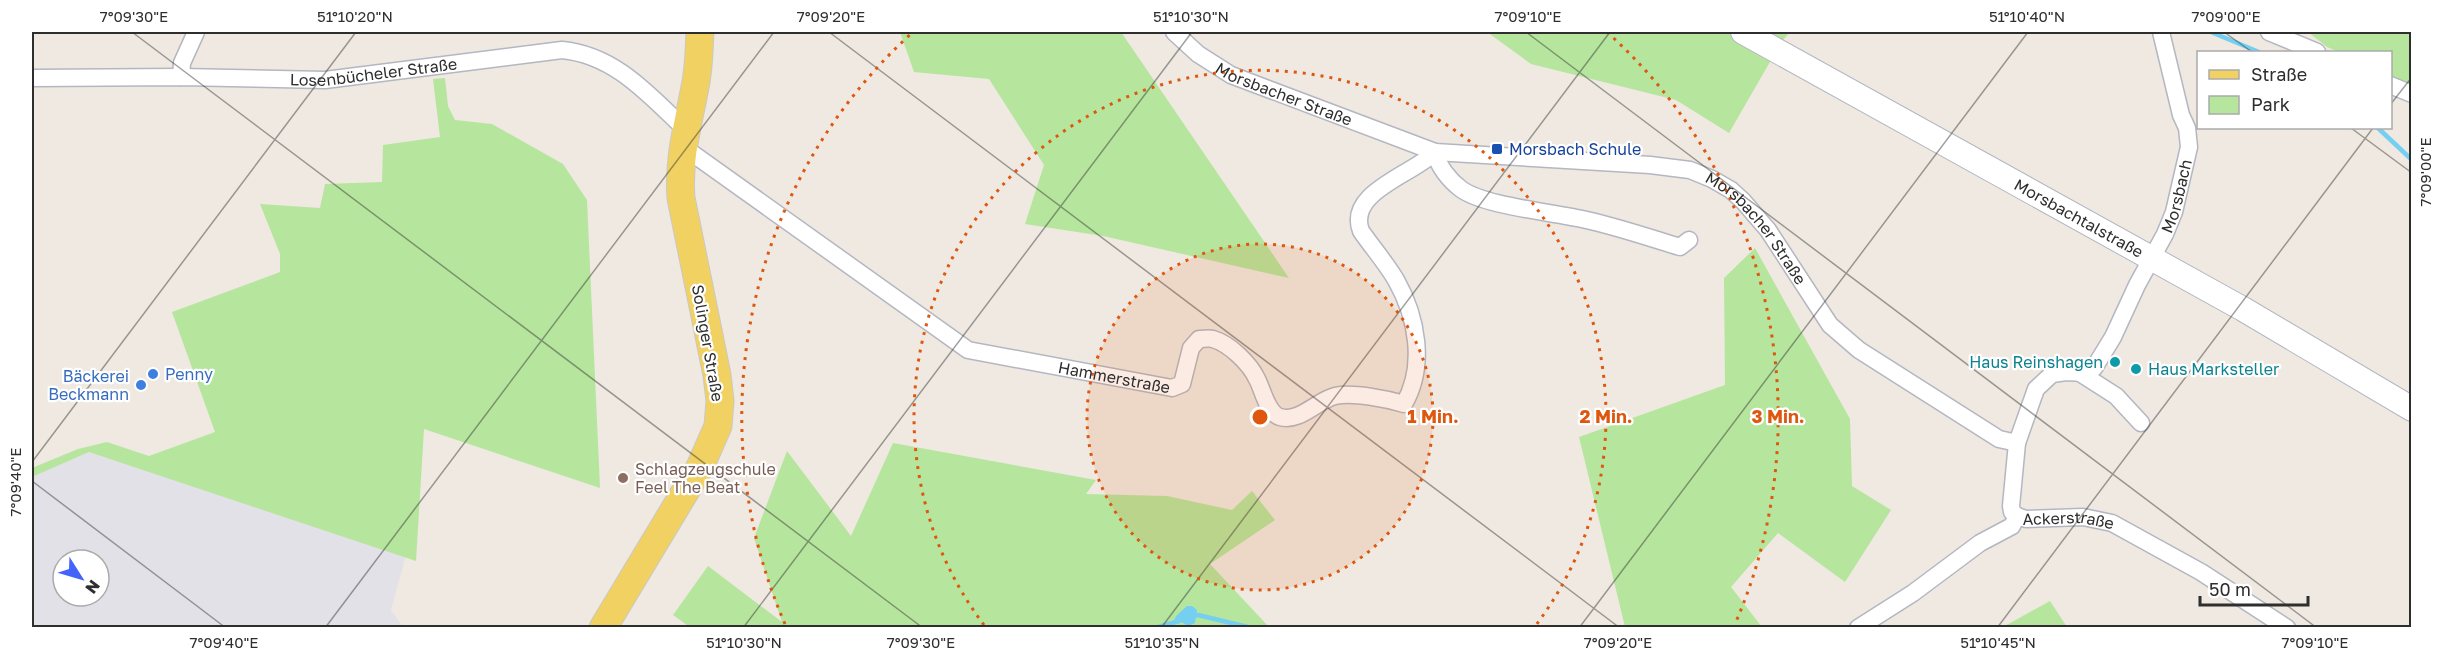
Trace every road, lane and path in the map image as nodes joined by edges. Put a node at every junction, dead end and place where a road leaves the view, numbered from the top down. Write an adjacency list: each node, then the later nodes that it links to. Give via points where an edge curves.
1 (196, 32): 8 (street, via 182,63)
2 (700, 32): 12 (main road, Solinger Straße, via 698,72)
3 (1174, 32): 13 (street, Morsbacher Straße, via 1198,54 1231,75)
4 (1743, 32): 15 (main road, Morsbachtalstraße)
5 (2161, 32): 15 (street, Morsbach, via 2189,147 2174,212)
6 (2268, 32): 7 (street)
7 (2315, 51)
8 (181, 77): 9 (street, Losenbücheler Straße); 12 (street, Losenbücheler Straße, via 325,80 562,50 593,55 620,71)
9 (32, 78)
10 (2392, 85): 11 (street)
11 (2412, 94)
12 (684, 138): 13 (street, Hammerstraße, via 968,350 1172,388 1182,384 1191,348 1199,339 1213,339 1230,348 1256,376 1270,408 1280,417 1292,417 1337,396 1404,404 1412,391 1416,341 1411,317 1396,280 1361,231 1358,213 1363,202 1426,162); 21 (main road, Solinger Straße, via 679,172 681,198 717,375 718,426 700,467)
13 (1435, 152): 14 (street, via 1437,162 1450,179 1462,190 1483,199 1603,224 1680,247); 19 (street, Morsbacher Straße, via 1650,165 1690,170 1722,184 1768,230 1830,325 1869,357 2000,438)
14 (1689, 240)
15 (2151, 259): 16 (street, Morsbach, via 2097,364 2089,372); 17 (main road, Morsbachtalstraße)
16 (2080, 373): 18 (street, via 2116,396); 19 (street, via 2059,372 2039,384)
17 (2412, 409)
18 (2141, 423)
19 (2017, 443): 20 (street, via 2011,506)
20 (2017, 516): 22 (street, Ackerstraße, via 2012,526 1973,547 1913,593); 23 (street, Ackerstraße, via 2083,517 2112,523 2202,572)
21 (603, 627)
22 (1858, 627)
23 (2287, 627)

